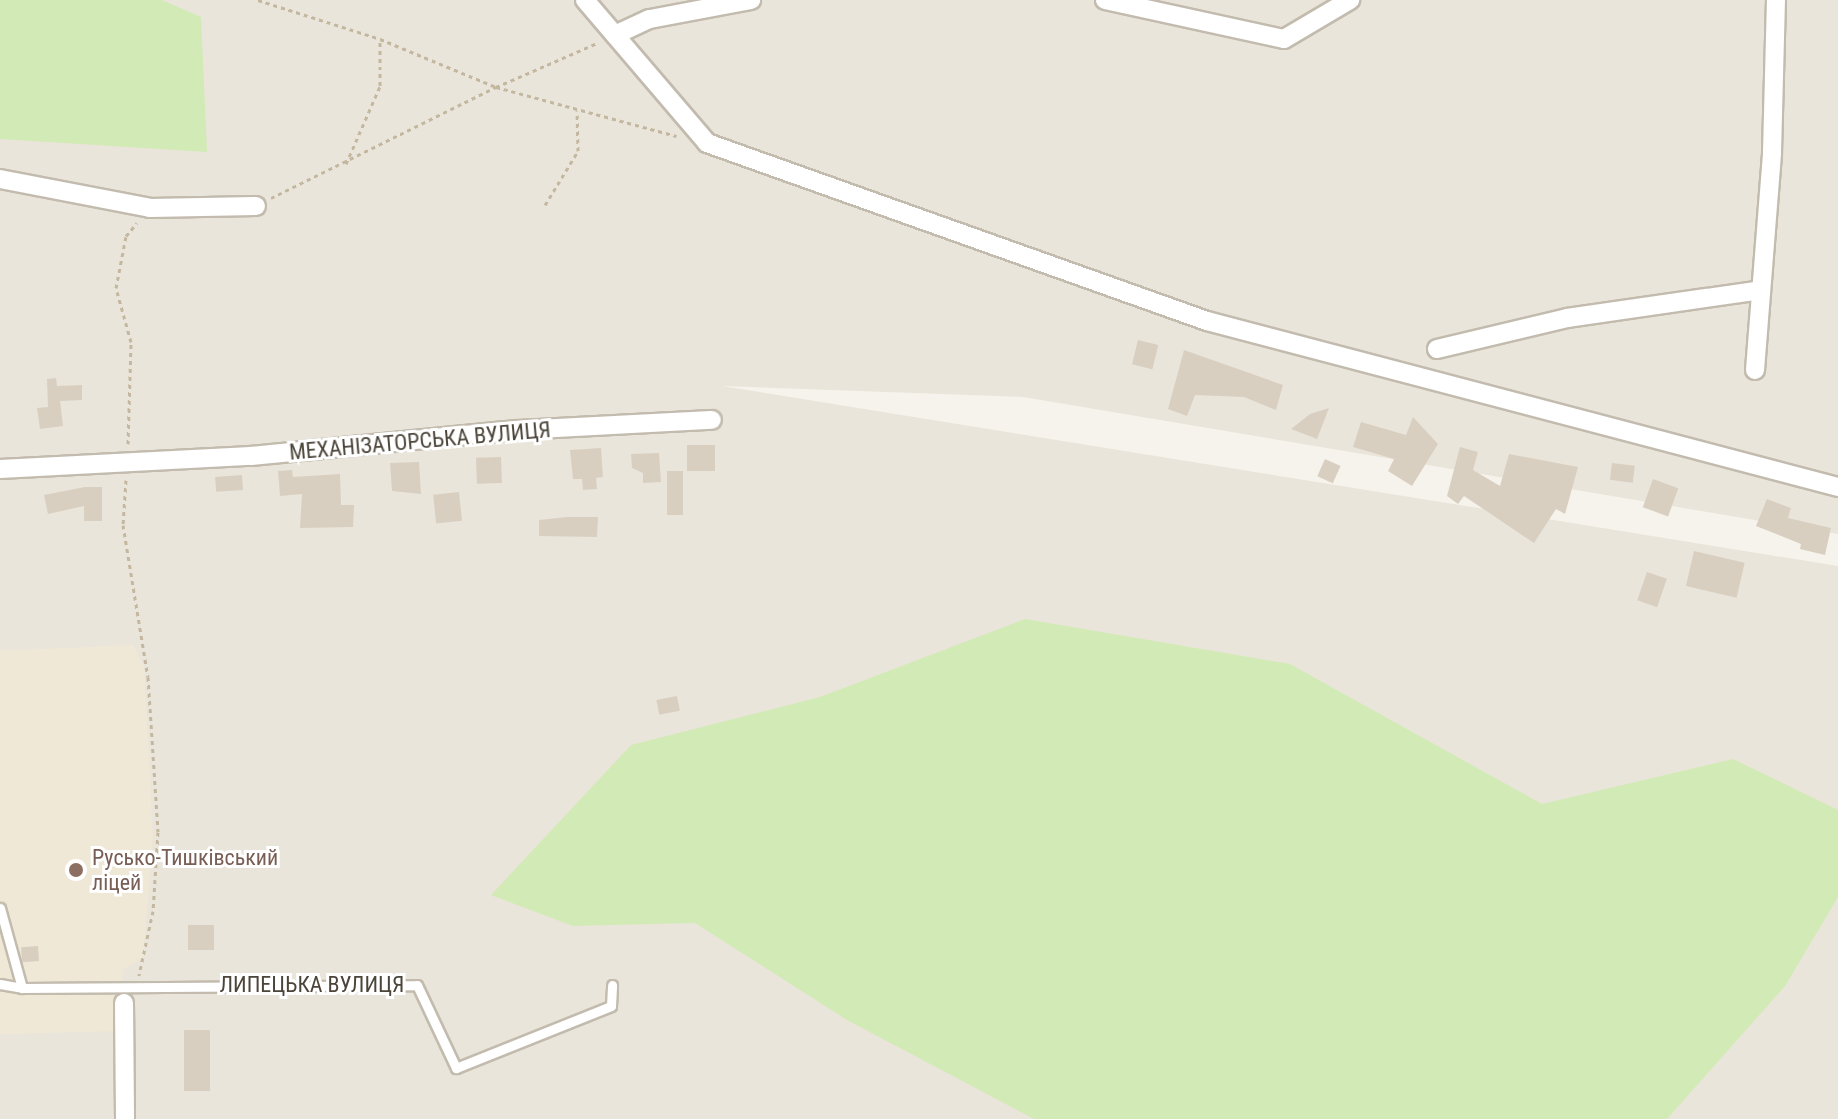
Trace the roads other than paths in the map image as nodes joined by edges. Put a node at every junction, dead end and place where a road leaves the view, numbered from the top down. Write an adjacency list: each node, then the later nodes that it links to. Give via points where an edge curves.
1 (585, 0): 6 (street)
2 (751, 0): 6 (street, via 650,19)
3 (1105, 0): 4 (street, via 1284,39)
4 (1350, 0)
5 (1776, 0): 9 (street)
6 (615, 35): 14 (street, via 707,143 1207,321)
7 (0, 179): 8 (street, via 150,208)
8 (256, 206)
9 (1761, 290): 10 (street, via 1567,318); 11 (street)
10 (1437, 349)
11 (1755, 370)
12 (712, 420): 13 (street, МЕХАНІЗАТОРСЬКА ВУЛИЦЯ, via 518,430 251,456)
13 (0, 469)
14 (1838, 487)
15 (0, 908): 18 (lane)
16 (0, 984): 18 (lane, ЛИПЕЦЬКА ВУЛИЦЯ)
17 (612, 985): 18 (lane, ЛИПЕЦЬКА ВУЛИЦЯ, via 611,1006 456,1068 417,985)
18 (22, 988)
19 (124, 1003): 20 (street)
20 (125, 1119)

